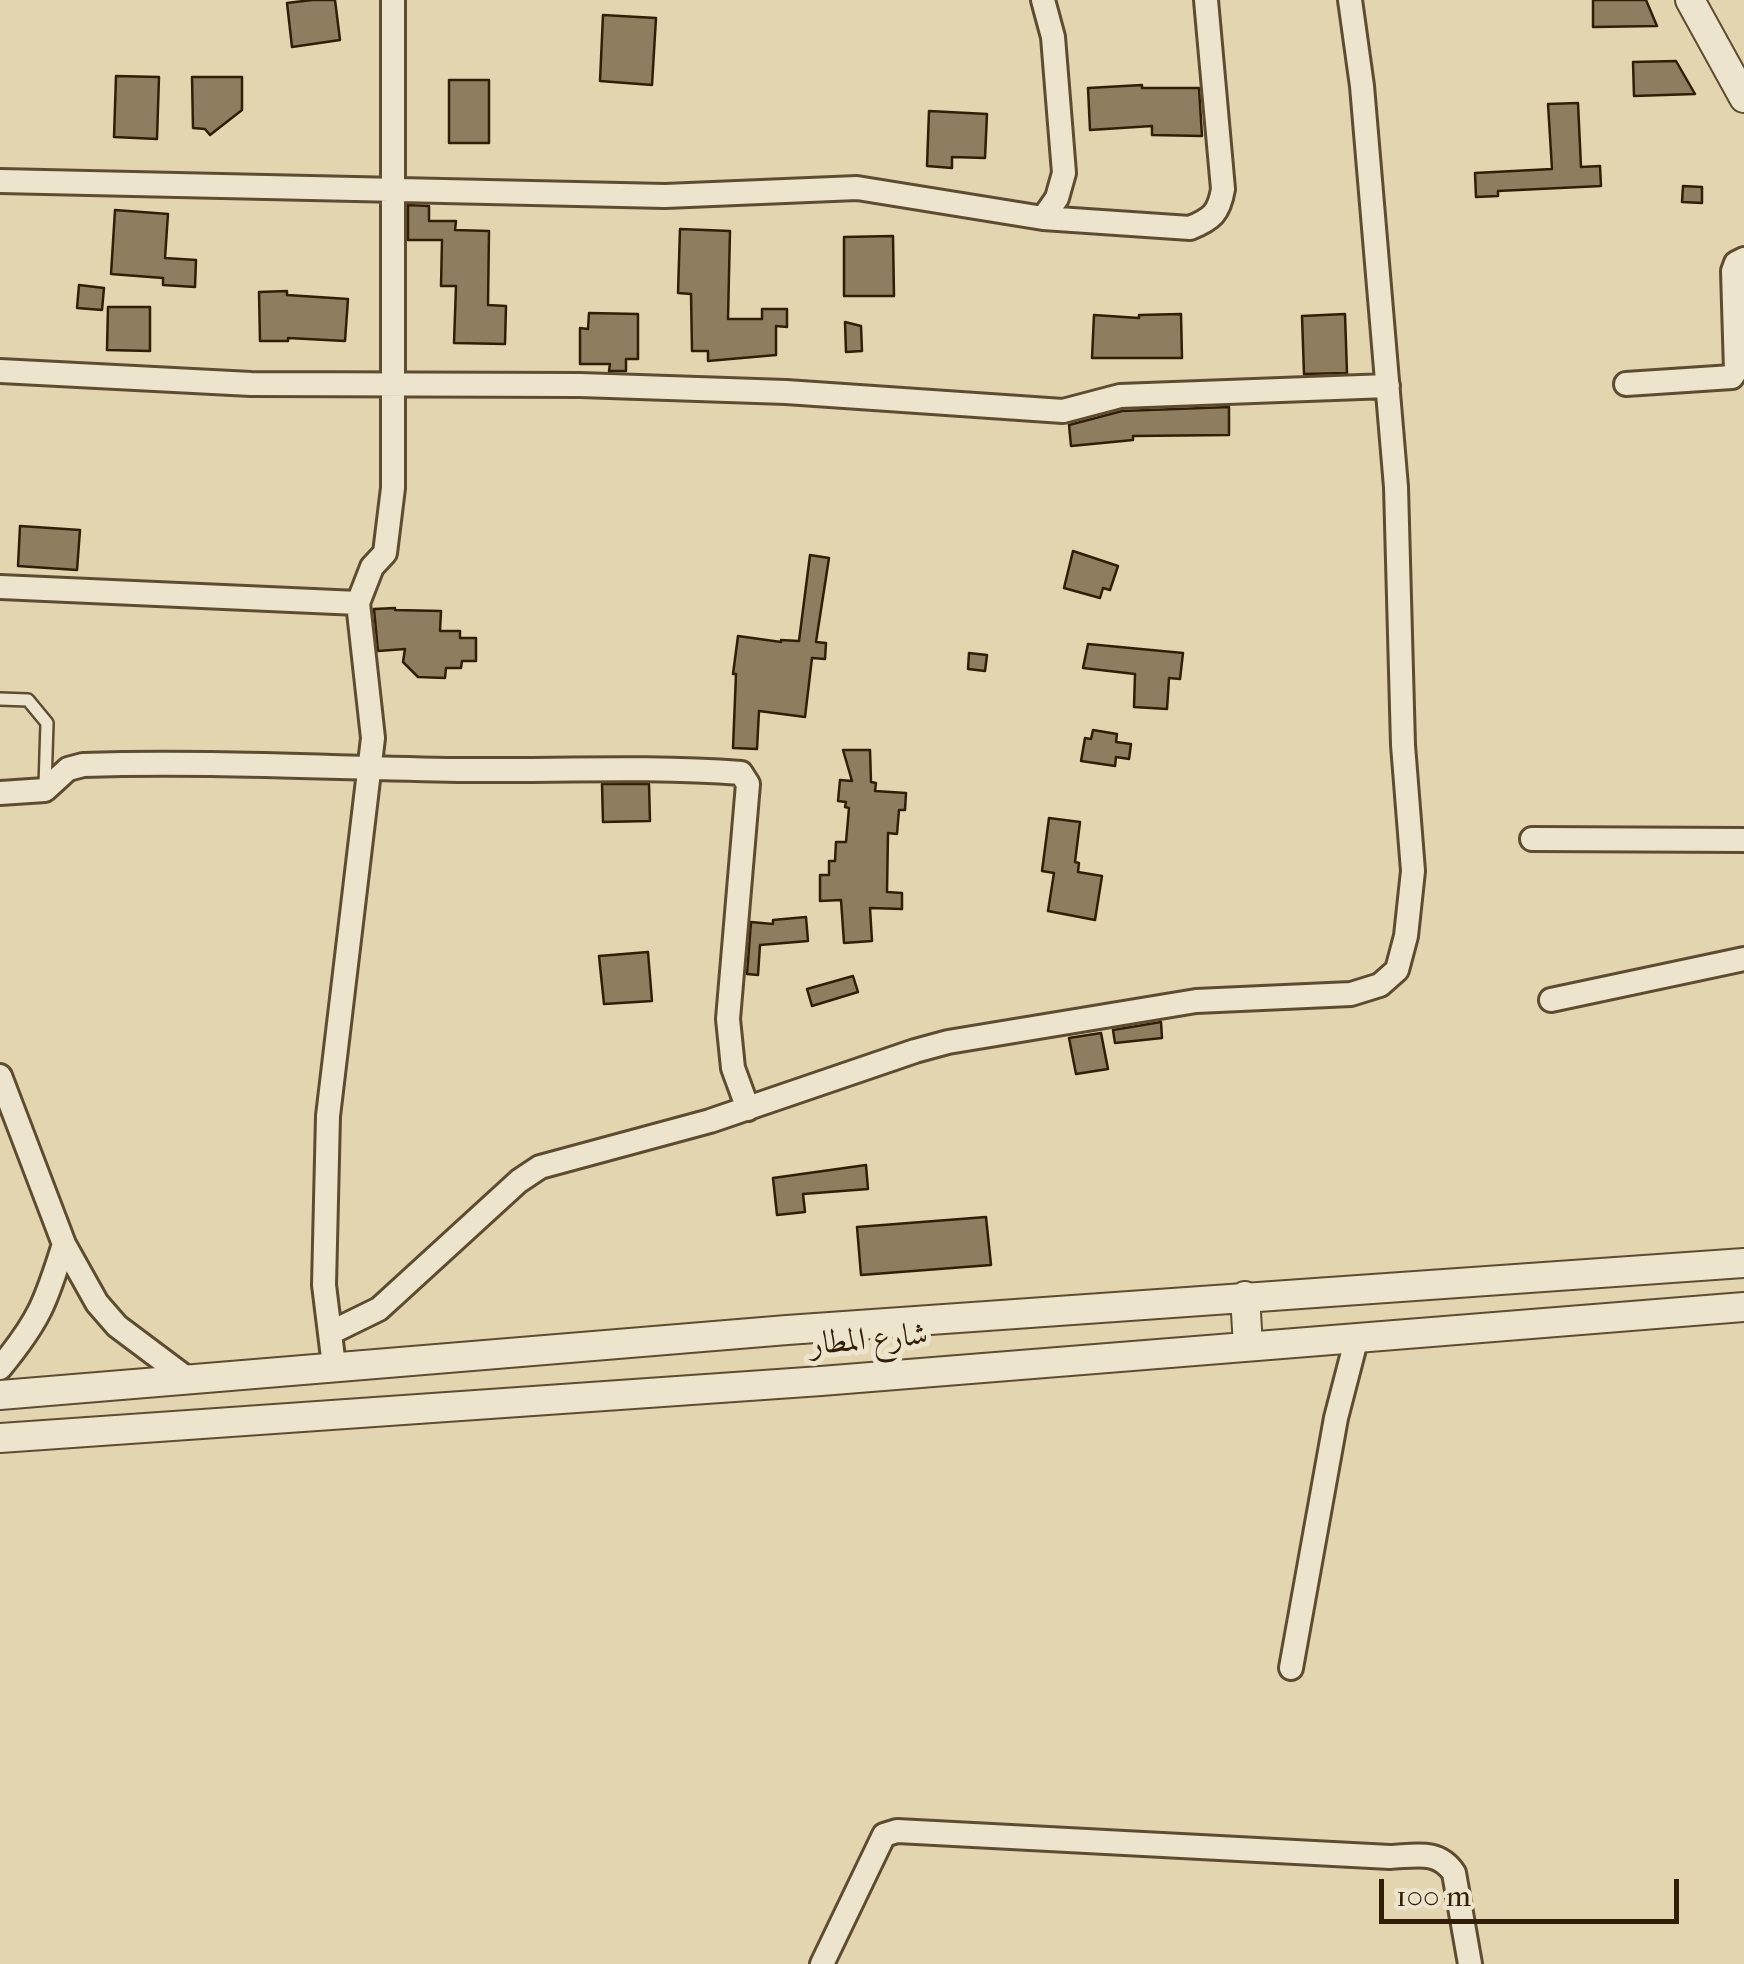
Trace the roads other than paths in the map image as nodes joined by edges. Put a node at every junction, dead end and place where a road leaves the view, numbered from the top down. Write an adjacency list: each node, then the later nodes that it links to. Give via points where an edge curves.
1 (393, 0): 8 (street)
2 (1043, 0): 9 (street, via 1053,37 1064,173)
3 (1206, 0): 9 (street, via 1220,209 1190,228)
4 (1350, 0): 14 (street)
5 (1690, 0): 6 (street)
6 (1744, 98)
7 (0, 181): 8 (street)
8 (392, 189): 9 (street, via 665,196 857,188); 12 (street)
9 (1043, 218)
10 (1744, 259): 13 (street, via 1733,271 1732,377)
11 (0, 370): 12 (street, via 252,384)
12 (392, 383): 14 (street, via 786,392 1063,411 1120,396); 16 (street, via 390,528 385,553)
13 (1626, 384)
14 (1388, 386): 26 (street, via 1413,871 1406,936 1390,979 1351,994 1196,1001 948,1042)
15 (0, 587): 16 (street)
16 (358, 602): 18 (street, via 374,738)
17 (0, 699): 19 (lane, via 28,700 47,723)
18 (370, 768): 19 (street, via 75,765); 26 (street, via 654,768 746,777 728,1019 732,1068); 31 (street, via 328,1116 324,1284)
19 (45, 790): 20 (street)
20 (0, 793)
21 (1532, 839): 22 (street)
22 (1744, 840)
23 (1744, 959): 24 (street)
24 (1551, 1000)
25 (0, 1076): 27 (street)
26 (748, 1109): 31 (street, via 529,1172 379,1309)
27 (64, 1244): 35 (street, via 44,1308); 36 (street, via 118,1326)
28 (1744, 1263): 29 (street, شارع المطار)
29 (1245, 1296): 33 (street); 34 (street, شارع المطار)
30 (1744, 1306): 32 (street, شارع المطار)
31 (330, 1333): 34 (street)
32 (1356, 1338): 33 (street, شارع المطار); 39 (street)
33 (1248, 1346): 38 (street, شارع المطار)
34 (334, 1366): 36 (street, شارع المطار)
35 (0, 1368)
36 (189, 1380): 37 (street, شارع المطار)
37 (0, 1395)
38 (0, 1438)
39 (1291, 1668)
40 (822, 1964): 41 (street, via 884,1836 896,1831 1435,1855 1454,1872)
41 (1470, 1964)

